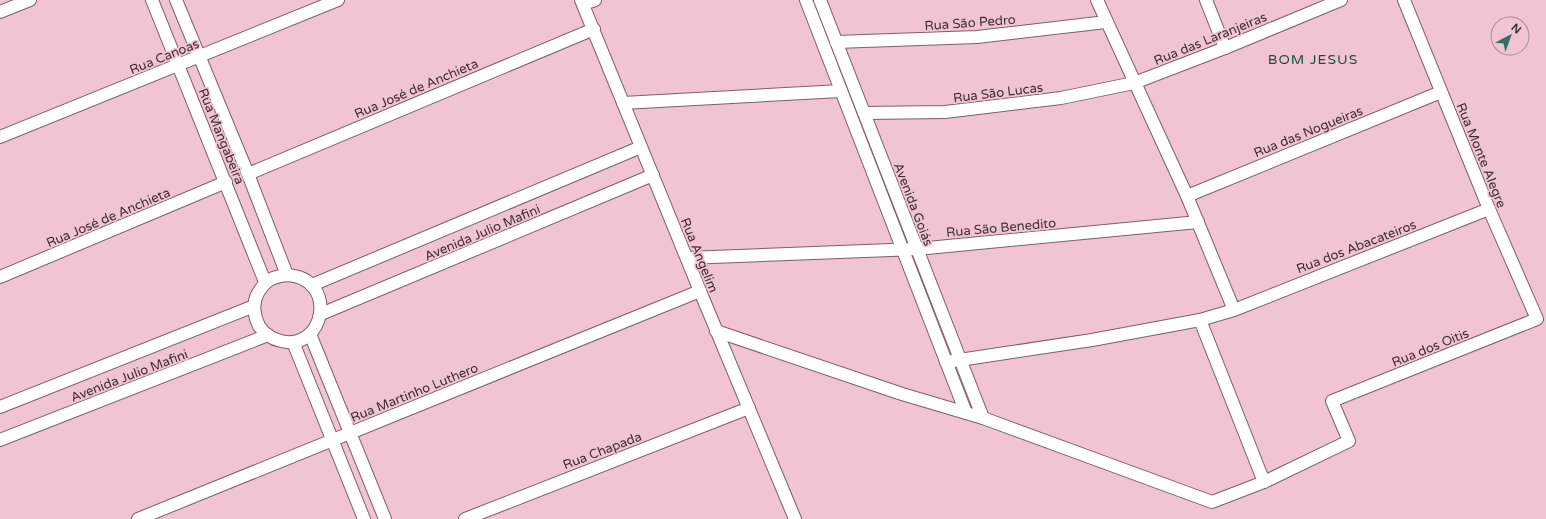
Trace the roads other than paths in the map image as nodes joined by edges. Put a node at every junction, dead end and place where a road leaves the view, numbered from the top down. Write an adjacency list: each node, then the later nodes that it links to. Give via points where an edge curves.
1 (30, 0): 13 (street)
2 (152, 0): 19 (street, Rua Mangabeira)
3 (176, 0): 18 (street, Rua Mangabeira)
4 (338, 0): 18 (street, Rua Canoas)
5 (595, 0): 12 (street)
6 (806, 0): 21 (street, Avenida Goiás)
7 (820, 0): 16 (street, Avenida Goiás)
8 (1097, 0): 14 (street)
9 (1206, 0): 17 (street)
10 (1341, 0): 17 (street, Rua das Laranjeiras)
11 (1404, 0): 22 (street, Rua Monte Alegre)
12 (582, 2): 15 (street, Rua Angelim)
13 (0, 12)
14 (1106, 22): 16 (street, Rua São Pedro, via 977,37); 20 (street)
15 (594, 29): 23 (street, Rua Angelim); 27 (street, Rua José de Anchieta)
16 (836, 42): 24 (street, Avenida Goiás)
17 (1225, 48): 20 (street, Rua das Laranjeiras)
18 (199, 57): 19 (street, Rua Canoas); 27 (street, Rua Mangabeira)
19 (178, 65): 25 (street, Rua Canoas); 29 (street, Rua Mangabeira)
20 (1134, 83): 24 (street, Rua São Lucas, via 1061,98 945,112); 30 (street)
21 (841, 91): 23 (street); 34 (street, Avenida Goiás)
22 (1441, 92): 30 (street, Rua das Nogueiras); 31 (street, Rua Monte Alegre)
23 (623, 103): 26 (street, Rua Angelim)
24 (864, 113): 33 (street, Avenida Goiás)
25 (0, 138)
26 (641, 147): 28 (street, Rua Angelim); 39 (street, Avenida Julio Mafini)
27 (248, 174): 36 (street, Rua Mangabeira)
28 (653, 175): 35 (street, Rua Angelim); 43 (street, Avenida Julio Mafini)
29 (226, 182): 37 (street, Rua José de Anchieta); 38 (street, Rua Mangabeira)
30 (1187, 196): 32 (street)
31 (1489, 209): 42 (street, Rua dos Abacateiros); 44 (street, Rua Monte Alegre)
32 (1198, 222): 33 (street, Rua São Benedito); 42 (street)
33 (917, 249): 34 (street, Rua São Benedito); 50 (street, Avenida Goiás)
34 (903, 250): 35 (street, Rua São Benedito); 51 (street, Avenida Goiás)
35 (687, 258): 40 (street, Rua Angelim)
36 (287, 275): 38 (street); 39 (street, via 300,278)
37 (0, 277)
38 (265, 282): 41 (street, via 256,296)
39 (312, 285): 43 (street, via 321,303)
40 (700, 292): 46 (street, Rua Angelim); 56 (street, Rua Martinho Luthero)
41 (254, 306): 48 (street, via 255,317); 52 (street, Avenida Julio Mafini)
42 (1234, 310): 45 (street, Rua dos Abacateiros)
43 (321, 314): 47 (street)
44 (1537, 319): 59 (street, Rua dos Oitis, via 1332,401 1349,442)
45 (1200, 320): 50 (street, Rua dos Abacateiros); 59 (street)
46 (716, 331): 53 (street, Rua Angelim); 54 (street)
47 (310, 334): 49 (street); 56 (street)
48 (268, 335): 49 (street, via 275,340); 57 (street, Avenida Julio Mafini)
49 (293, 342): 58 (street)
50 (960, 360): 51 (street, Rua dos Abacateiros); 55 (street, Avenida Goiás)
51 (946, 362): 54 (street, Avenida Goiás)
52 (0, 407)
53 (749, 408): 63 (street, Rua Chapada); 64 (street, Rua Angelim)
54 (966, 413): 55 (street)
55 (983, 418): 59 (street, via 1212,502)
56 (350, 433): 58 (street, Rua Martinho Luthero); 62 (street)
57 (0, 440)
58 (332, 440): 60 (street, Rua Martinho Luthero); 61 (street)
59 (1264, 482)
60 (138, 519)
61 (364, 519)
62 (385, 519)
63 (465, 519)
64 (795, 519)

